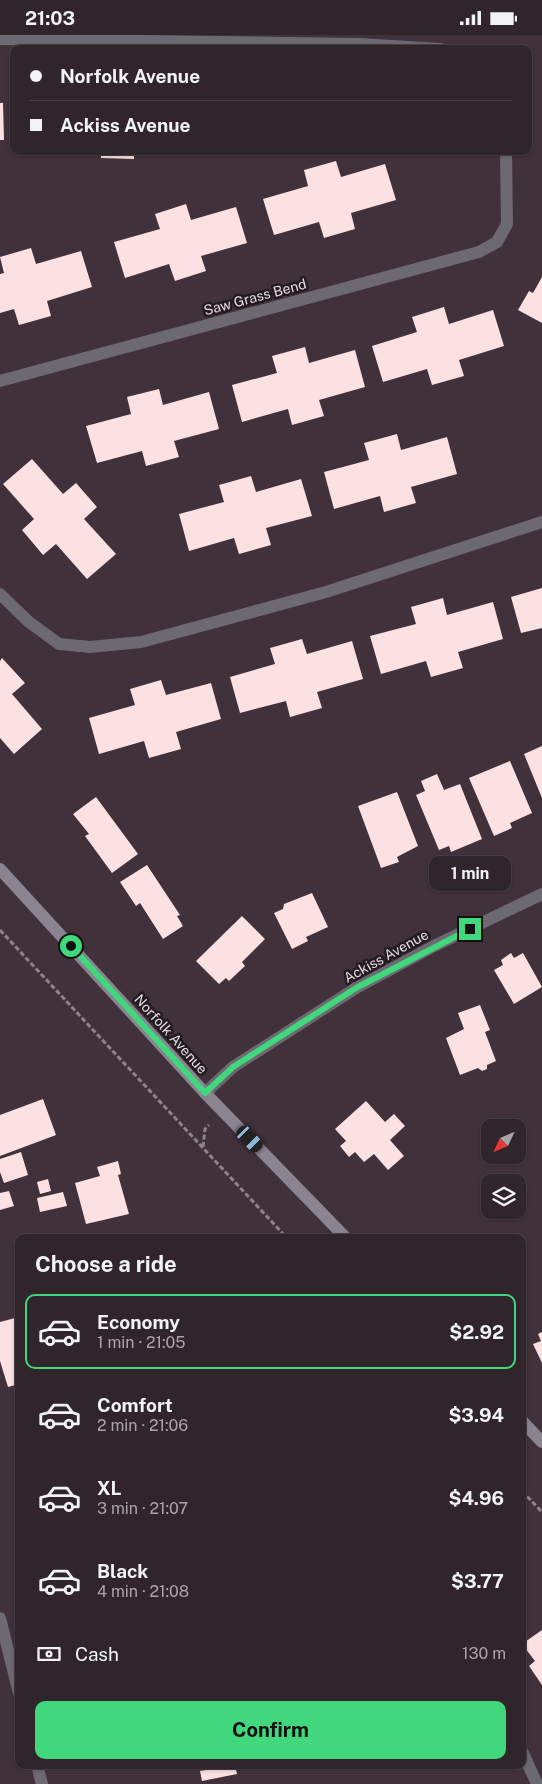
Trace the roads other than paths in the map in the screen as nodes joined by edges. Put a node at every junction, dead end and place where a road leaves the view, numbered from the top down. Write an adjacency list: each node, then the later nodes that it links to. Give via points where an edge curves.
1 (0, 39): 2 (street)
2 (375, 45)
3 (506, 155): 4 (street, Saw Grass Bend, via 507,224 497,242 479,252)
4 (0, 381)
5 (542, 522): 6 (street, via 326,592 141,642 90,647 59,644 29,622)
6 (0, 594)
7 (0, 869): 9 (main road, Norfolk Avenue)
8 (542, 894): 9 (street, Ackiss Avenue, via 356,988 233,1067)
9 (205, 1093): 10 (main road, Norfolk Avenue)
10 (342, 1234)
11 (526, 1425): 12 (main road)
12 (542, 1442)
13 (0, 1618): 14 (street)
14 (15, 1677)
15 (526, 1760): 18 (street)
16 (38, 1769): 17 (street)
17 (42, 1784)
18 (537, 1784)

